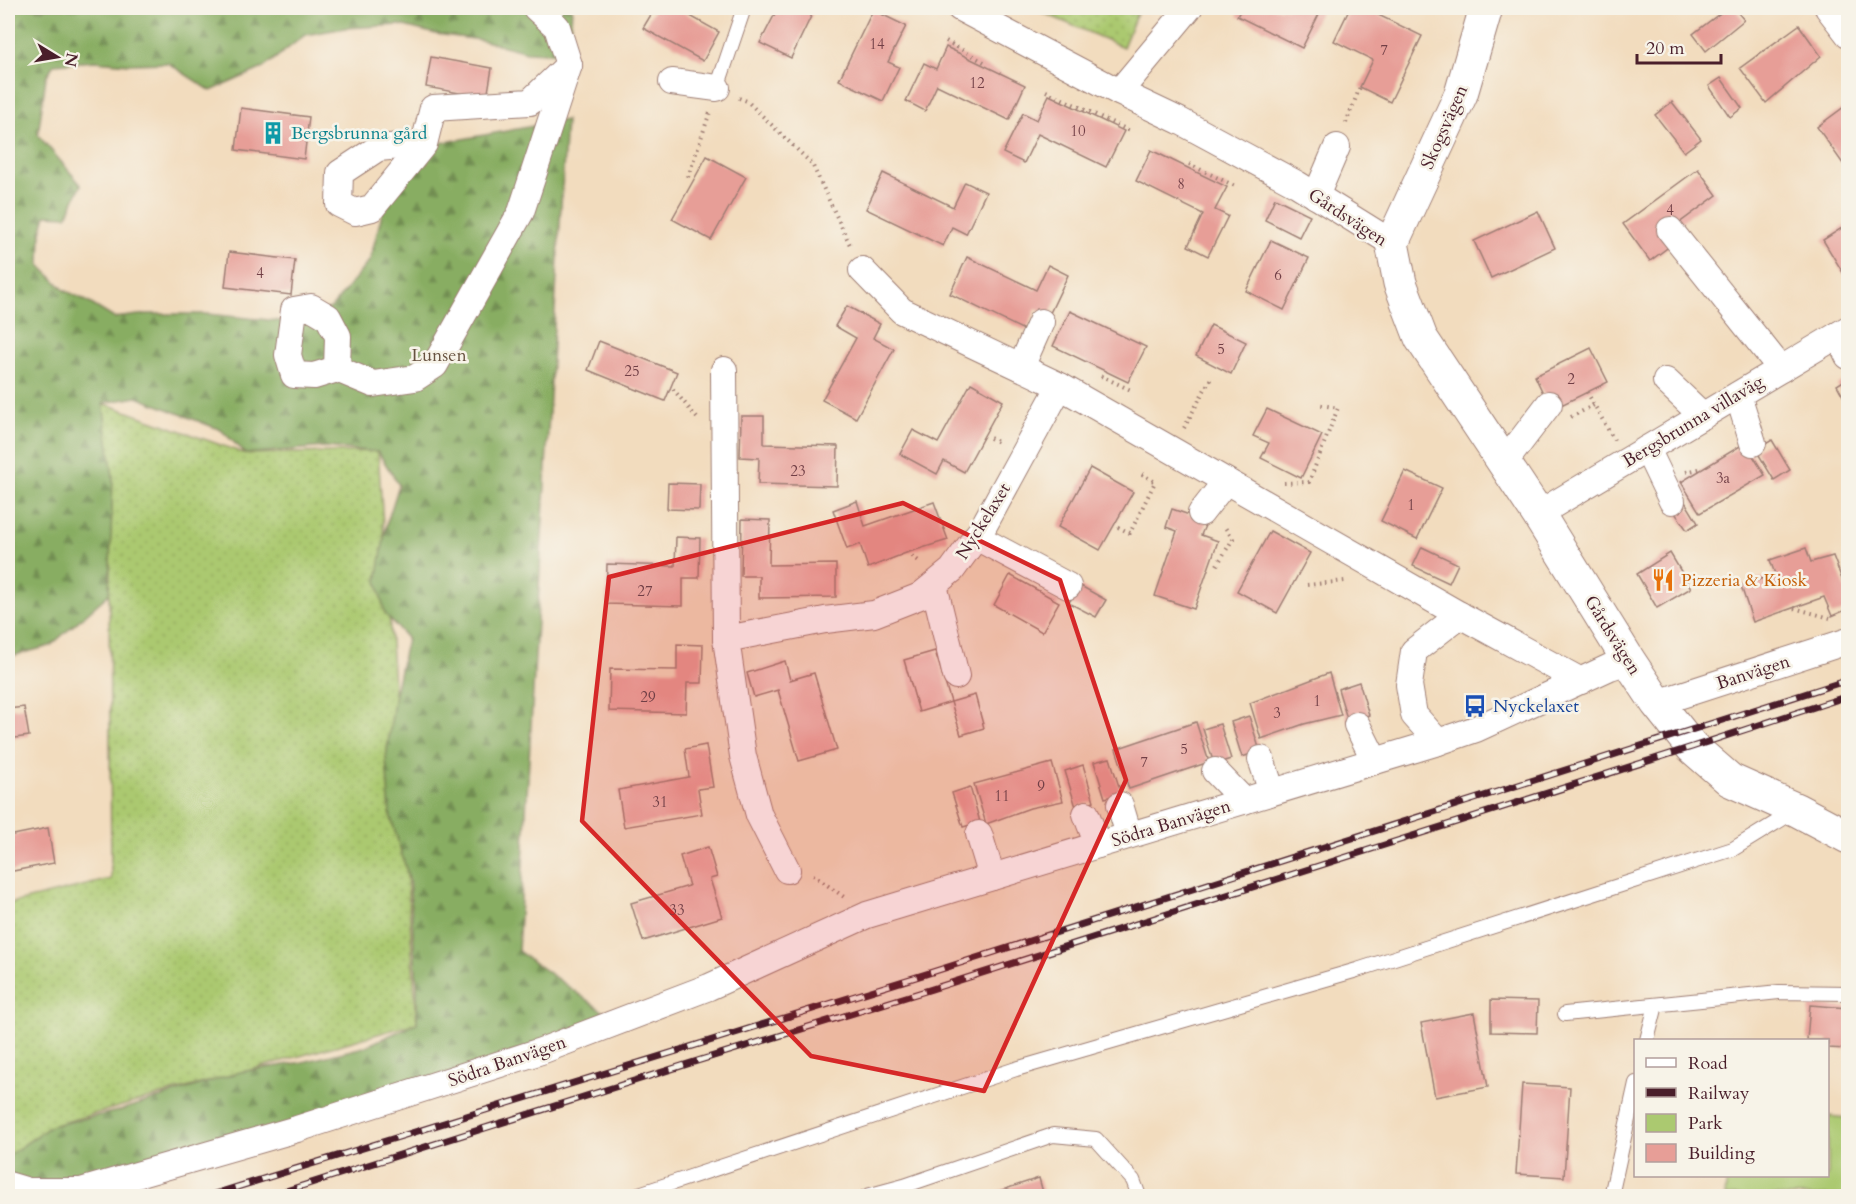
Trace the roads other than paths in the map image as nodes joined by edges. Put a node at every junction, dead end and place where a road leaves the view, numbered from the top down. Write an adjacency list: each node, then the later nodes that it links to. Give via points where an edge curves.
1 (536, 8): 8 (street, via 557,27)
2 (744, 8): 10 (lane)
3 (960, 8): 11 (street, Gårdsvägen)
4 (1190, 8): 11 (street)
5 (1486, 8): 16 (street, Skogsvägen, via 1461,94)
6 (1828, 8): 7 (street)
7 (1848, 34)
8 (569, 65): 12 (street, via 530,102 433,108); 21 (street, via 521,212 435,365 415,378 373,384)
9 (672, 82): 10 (street)
10 (717, 88)
11 (1119, 92): 14 (street, Gårdsvägen)
12 (424, 144)
13 (1337, 147): 14 (street)
14 (1316, 196): 16 (street, Gårdsvägen)
15 (1670, 230): 22 (street)
16 (1392, 243): 31 (street, Gårdsvägen, via 1400,283 1421,338)
17 (862, 270): 20 (street, via 902,311)
18 (1041, 322): 20 (street)
19 (1845, 340): 22 (street, Bergsbrunna villaväg)
20 (1021, 367): 25 (street)
21 (337, 369)
22 (1781, 369): 26 (street, Bergsbrunna villaväg)
23 (724, 370): 41 (street)
24 (1666, 381): 28 (street)
25 (1059, 386): 32 (street); 36 (street, Nyckelaxet)
26 (1738, 395): 28 (street, Bergsbrunna villaväg); 29 (street)
27 (1549, 404): 31 (street)
28 (1703, 416): 30 (street, Bergsbrunna villaväg)
29 (1753, 443)
30 (1637, 455): 33 (street); 35 (street, Bergsbrunna villaväg)
31 (1504, 463): 35 (street, Gårdsvägen)
32 (1226, 481): 34 (street); 39 (street)
33 (1672, 501)
34 (1201, 513)
35 (1538, 514): 42 (street, Gårdsvägen)
36 (976, 537): 37 (street, Nyckelaxet, via 952,570); 38 (street)
37 (933, 585): 41 (street, Nyckelaxet, via 920,596 874,614); 43 (street)
38 (1068, 586)
39 (1460, 615): 44 (street); 47 (street, via 1414,651 1409,685 1414,715)
40 (1843, 630): 45 (street, Banvägen)
41 (726, 639): 60 (street, via 742,756 759,815)
42 (1629, 661): 44 (street, Södra Banvägen); 45 (street, Gårdsvägen)
43 (956, 676)
44 (1581, 681): 47 (street, Södra Banvägen)
45 (1657, 703): 54 (street, Gårdsvägen, via 1692,747 1730,780)
46 (1358, 725): 49 (street)
47 (1438, 742): 49 (street, Södra Banvägen)
48 (1261, 759): 51 (street)
49 (1375, 761): 51 (street, Södra Banvägen)
50 (1215, 771): 52 (street, Södra Banvägen)
51 (1272, 792): 52 (street, Södra Banvägen)
52 (1244, 801): 57 (street, Södra Banvägen)
53 (1120, 805): 57 (street, Södra Banvägen)
54 (1797, 810): 58 (street, Gårdsvägen); 68 (lane, via 1733,849 1357,970 1016,1069)
55 (1086, 814): 59 (street, Södra Banvägen)
56 (979, 834): 61 (street)
57 (1130, 835): 59 (street, Södra Banvägen)
58 (1848, 837)
59 (1098, 845): 61 (street, Södra Banvägen)
60 (787, 870)
61 (992, 877): 67 (street, Södra Banvägen, via 867,915 709,987 541,1051 309,1126 81,1191 28,1191)
62 (1848, 993): 63 (lane, via 1779,992)
63 (1656, 1005): 64 (lane); 65 (lane)
64 (1565, 1014)
65 (1648, 1039)
66 (1634, 1088): 71 (lane)
67 (8, 1185)
68 (633, 1197)
69 (867, 1197): 70 (lane, via 1053,1135 1096,1138 1133,1180)
70 (1139, 1197)
71 (1611, 1197)

